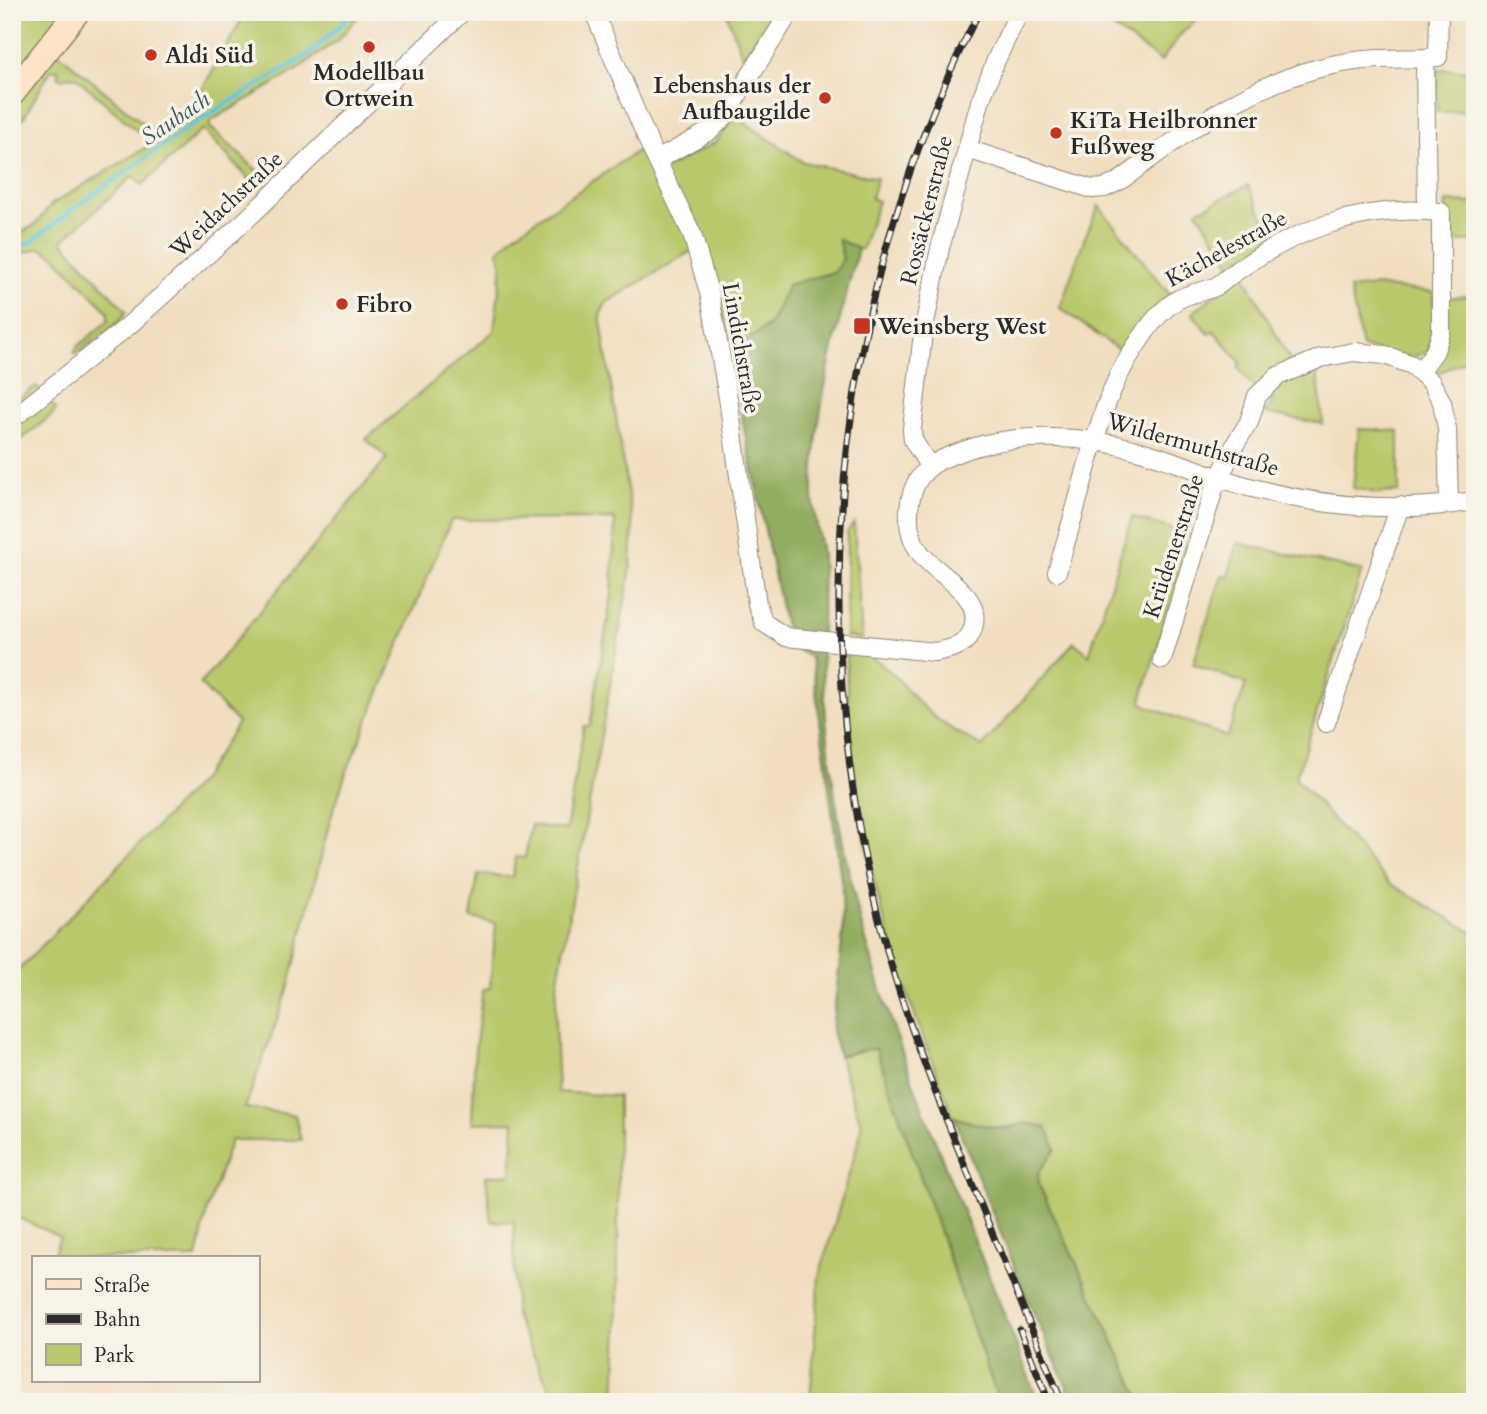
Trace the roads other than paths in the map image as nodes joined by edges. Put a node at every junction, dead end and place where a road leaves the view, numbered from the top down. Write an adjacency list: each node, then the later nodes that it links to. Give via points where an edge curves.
1 (77, 12): 8 (street)
2 (462, 12): 13 (street, Weidachstraße, via 247,219 127,327)
3 (594, 12): 10 (street, Lindichstraße)
4 (790, 12): 10 (street, via 724,117 711,130)
5 (1019, 12): 9 (street, Rossäckerstraße, via 980,102)
6 (1439, 12): 7 (street, via 1438,57)
7 (1425, 58): 9 (street, via 1355,61 1284,79 1218,110 1105,187 1092,189); 11 (street)
8 (12, 94)
9 (967, 149): 15 (street, Rossäckerstraße, via 923,333 912,429 913,440)
10 (657, 160): 15 (street, Lindichstraße, via 692,234 710,296 757,604 764,623 786,637 935,652 957,648 972,633 976,616 970,599 918,551 909,530 910,495)
11 (1427, 211): 12 (street, via 1441,212 1441,333); 14 (street, Kächelestraße, via 1363,214 1335,221 1256,257 1217,286 1177,300 1152,322 1128,356 1099,421)
12 (1420, 372): 16 (street, Krüdenerstraße, via 1385,355 1354,352 1321,358 1278,376 1257,396 1249,422); 18 (street, Krüdenerstraße, via 1442,402)
13 (12, 419)
14 (1095, 442): 15 (street, Wildermuthstraße, via 1031,438 982,445); 16 (street, Wildermuthstraße, via 1132,448); 20 (street, Kächelestraße)
15 (929, 466)
16 (1219, 477): 19 (street, Wildermuthstraße, via 1314,502); 21 (street, Krüdenerstraße)
17 (1475, 501): 18 (street, Wildermuthstraße)
18 (1449, 504): 19 (street, Wildermuthstraße)
19 (1400, 506): 22 (street)
20 (1057, 572)
21 (1162, 660)
22 (1326, 723)

